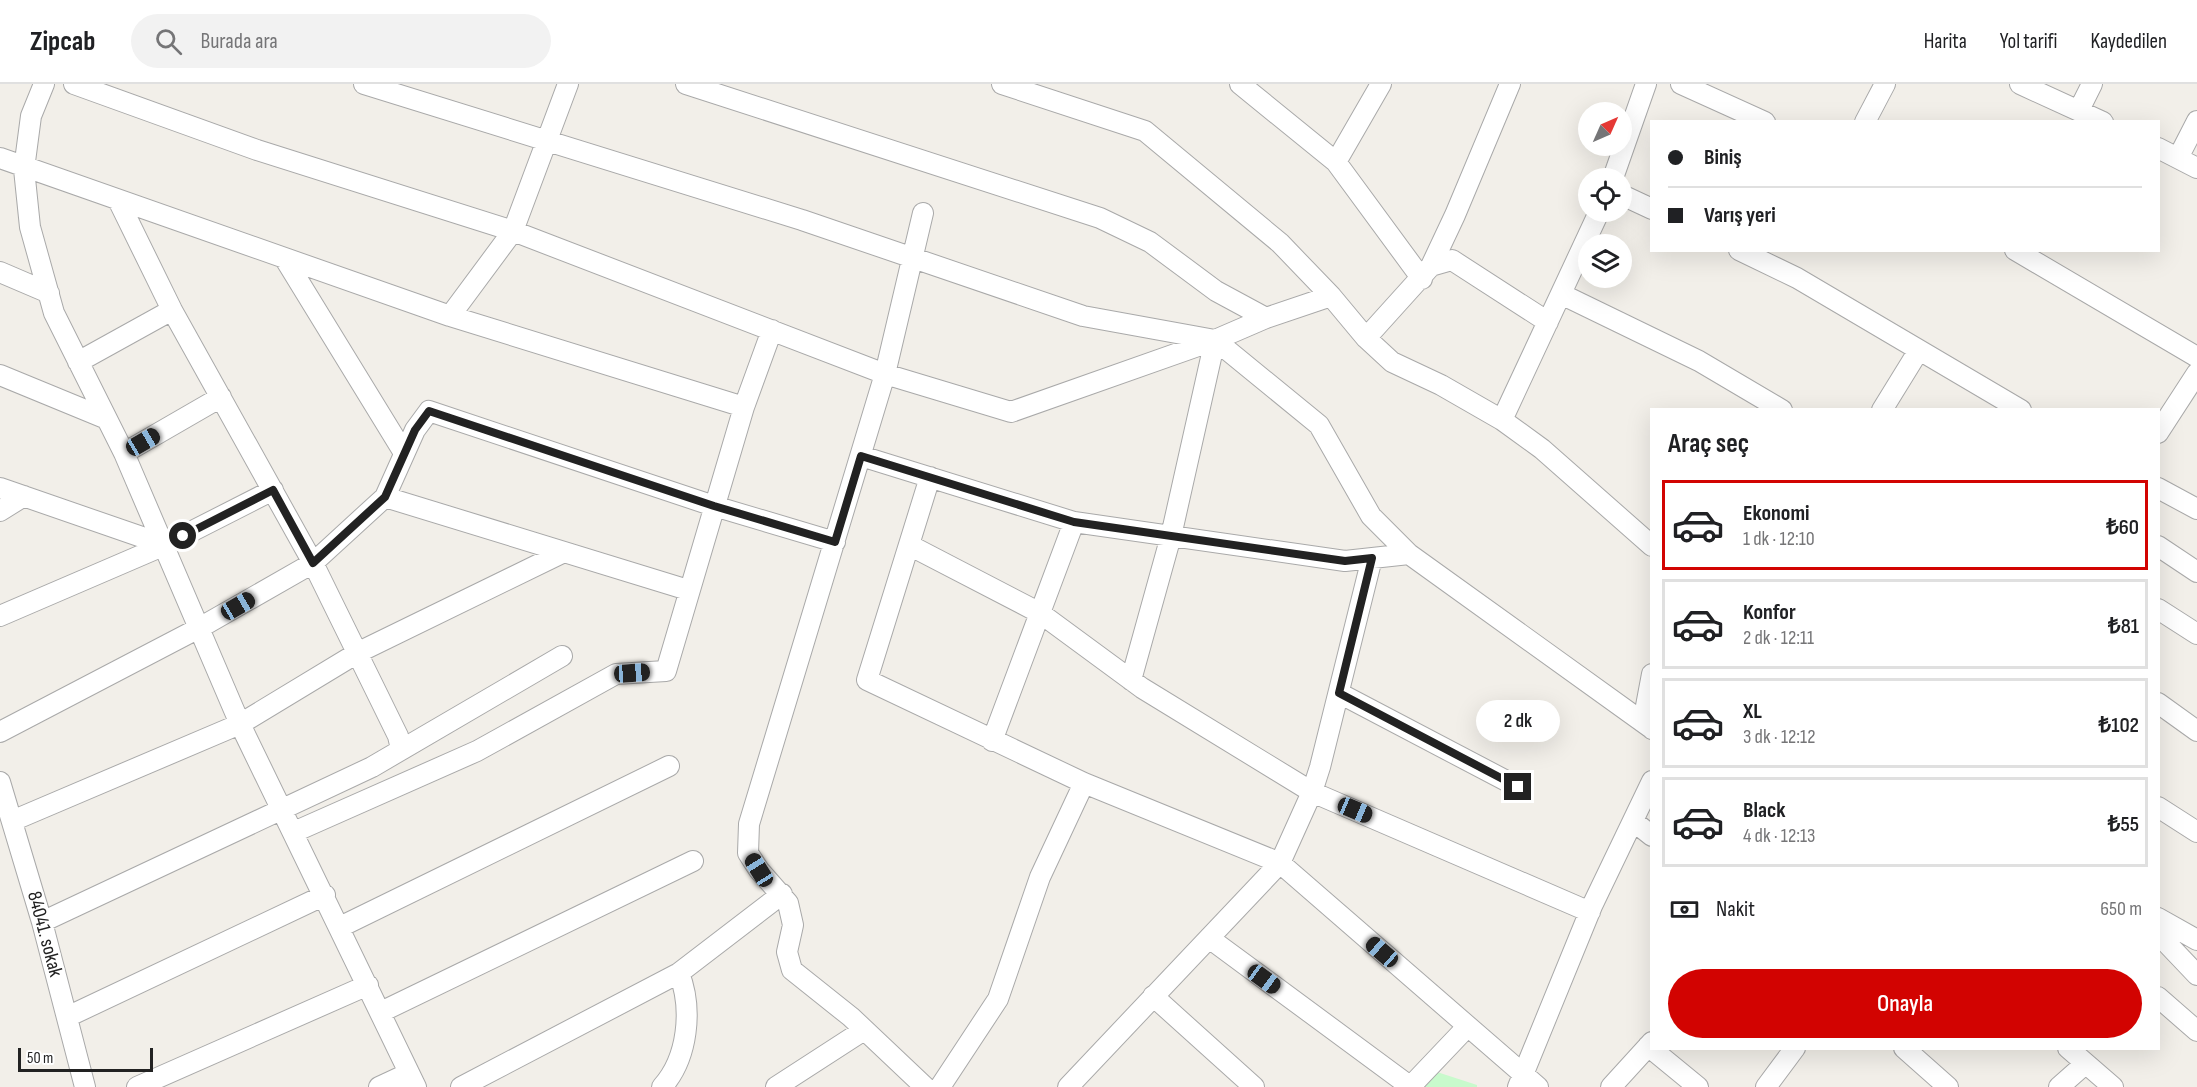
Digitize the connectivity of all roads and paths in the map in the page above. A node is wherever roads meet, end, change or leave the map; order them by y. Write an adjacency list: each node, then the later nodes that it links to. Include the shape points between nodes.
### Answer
1 (44, 84): 27 (street, via 31,116)
2 (74, 84): 33 (street, via 257,150)
3 (364, 84): 20 (street)
4 (568, 84): 20 (street)
5 (686, 84): 45 (street, via 1100,218 1150,242 1216,291)
6 (1002, 84): 42 (street, via 1145,131 1280,243)
7 (1240, 84): 24 (street)
8 (1381, 84): 24 (street)
9 (1510, 84): 39 (street)
10 (1646, 84): 25 (street)
11 (1681, 84): 16 (street)
12 (1885, 84): 17 (street)
13 (2020, 84): 15 (street)
14 (2092, 84): 15 (street)
15 (2079, 110): 18 (street)
16 (1761, 120)
17 (1866, 120)
18 (2099, 120)
19 (2197, 121): 23 (street)
20 (549, 143): 33 (street); 36 (street, via 802,220)
21 (2160, 149): 23 (street)
22 (0, 158): 27 (street)
23 (2178, 158): 26 (street)
24 (1336, 162): 39 (street)
25 (1617, 168)
26 (2197, 168)
27 (24, 169): 29 (street); 40 (street, via 30,227)
28 (1632, 200): 30 (street)
29 (119, 202): 37 (street); 43 (street)
30 (1650, 208)
31 (923, 213): 36 (street)
32 (1594, 222): 41 (street)
33 (513, 231): 44 (street); 47 (street)
34 (1743, 252): 50 (street, via 1797,278)
35 (2018, 252): 51 (street)
36 (911, 258): 49 (street, via 1083,316); 54 (street)
37 (285, 259): 44 (street); 66 (street)
38 (0, 272): 40 (street)
39 (1426, 272): 46 (street, via 1452,260); 48 (street)
40 (48, 293): 52 (street)
41 (1561, 294): 46 (street); 57 (street, via 1699,361)
42 (1331, 296): 45 (street); 48 (street)
43 (172, 310): 52 (street); 56 (street)
44 (450, 316): 58 (street)
45 (1266, 318): 49 (street)
46 (1548, 322): 63 (street)
47 (772, 330): 54 (street); 58 (street)
48 (1366, 338): 63 (street, via 1392,362)
49 (1215, 340): 54 (street, via 1011,412); 78 (street); 85 (street, via 1319,425 1371,516)
50 (1919, 350): 60 (street); 61 (street)
51 (2197, 357)
52 (78, 362): 62 (street)
53 (2197, 373): 64 (street)
54 (885, 374): 67 (street)
55 (0, 375): 62 (street)
56 (220, 397): 65 (street); 71 (street)
57 (1760, 404): 59 (street)
58 (744, 407): 74 (street)
59 (1775, 408)
60 (1883, 408)
61 (2018, 408)
62 (107, 419): 65 (street)
63 (1502, 420): 79 (street)
64 (2160, 429)
65 (124, 453): 81 (street)
66 (404, 453): 73 (street); 74 (street, via 429,411)
67 (861, 456): 68 (street); 80 (street)
68 (930, 477): 77 (street); 82 (street)
69 (0, 488): 72 (street)
70 (2160, 489): 75 (street)
71 (273, 490): 81 (street); 87 (street)
72 (24, 496): 76 (street); 81 (street)
73 (385, 497): 84 (street); 87 (street)
74 (714, 506): 80 (street); 89 (street)
75 (2197, 509)
76 (0, 511)
77 (1074, 522): 78 (street); 91 (street)
78 (1171, 536): 86 (street, via 1345,561); 97 (street)
79 (1650, 540)
80 (835, 542): 123 (street, via 749,824 748,853)
81 (165, 545): 92 (street); 93 (street)
82 (909, 545): 91 (street); 106 (street, via 867,680)
83 (2160, 547): 88 (street)
84 (564, 552): 89 (street); 95 (street)
85 (1409, 554): 86 (street); 103 (street)
86 (1372, 558): 99 (street)
87 (313, 563): 93 (street); 95 (street)
88 (2197, 572)
89 (688, 590): 118 (street, via 666,671 616,674 477,751)
90 (2160, 610): 94 (street)
91 (1040, 613): 97 (street); 106 (street)
92 (0, 616)
93 (201, 627): 101 (street); 105 (street)
94 (2197, 634)
95 (359, 651): 101 (street); 107 (street, via 398,736)
96 (562, 656): 107 (street)
97 (1131, 680): 113 (street)
98 (1650, 685): 102 (street, via 1646,706)
99 (1339, 693): 112 (street); 113 (street)
100 (2160, 704): 104 (street)
101 (240, 724): 115 (street); 116 (street)
102 (1650, 724)
103 (1650, 727)
104 (2197, 731)
105 (0, 732)
106 (992, 741): 110 (street)
107 (400, 749): 115 (street)
108 (669, 766): 128 (street)
109 (0, 782): 116 (street, 84041. sokak)
110 (1084, 783): 122 (street); 158 (street, via 1040,877 998,999)
111 (1650, 785): 117 (street)
112 (1518, 787)
113 (1312, 792): 122 (street); 125 (street)
114 (2160, 808): 119 (street)
115 (284, 811): 118 (street); 127 (street)
116 (12, 821): 127 (street, 84041. sokak)
117 (1633, 821): 120 (street); 125 (street)
118 (294, 832): 124 (street)
119 (2197, 832)
120 (1650, 834)
121 (693, 861): 137 (street)
122 (1280, 863): 130 (street); 139 (street)
123 (782, 894): 132 (street); 140 (street, via 793,925 787,952 792,970)
124 (325, 895): 128 (street); 138 (street)
125 (1590, 912): 149 (street)
126 (2160, 919): 131 (street)
127 (42, 922): 138 (street, 84041. sokak)
128 (340, 927): 134 (street)
129 (2160, 936): 133 (street)
130 (1209, 938): 135 (street); 161 (street)
131 (2197, 940)
132 (679, 974): 154 (street); 155 (street, via 687,993 682,1056)
133 (2197, 975)
134 (368, 985): 137 (street); 152 (street)
135 (1153, 996): 159 (street); 160 (street)
136 (2160, 999): 141 (street)
137 (381, 1012): 148 (street)
138 (67, 1017): 151 (street, 84041. sokak)
139 (1467, 1027): 149 (street); 161 (street)
140 (864, 1030): 156 (street); 157 (street)
141 (2197, 1031)
142 (1650, 1044): 162 (street)
143 (1656, 1050): 150 (street)
144 (1794, 1050): 163 (street)
145 (1906, 1050): 164 (street)
146 (2070, 1050): 147 (street)
147 (2085, 1064): 165 (street); 166 (street)
148 (413, 1080): 153 (street)
149 (1526, 1083)
150 (1691, 1086)
151 (85, 1087)
152 (137, 1087)
153 (379, 1087)
154 (461, 1087)
155 (662, 1087)
156 (776, 1087)
157 (925, 1087)
158 (940, 1087)
159 (1068, 1087)
160 (1254, 1087)
161 (1411, 1087)
162 (1611, 1087)
163 (1766, 1087)
164 (1948, 1087)
165 (2059, 1087)
166 (2113, 1087)

